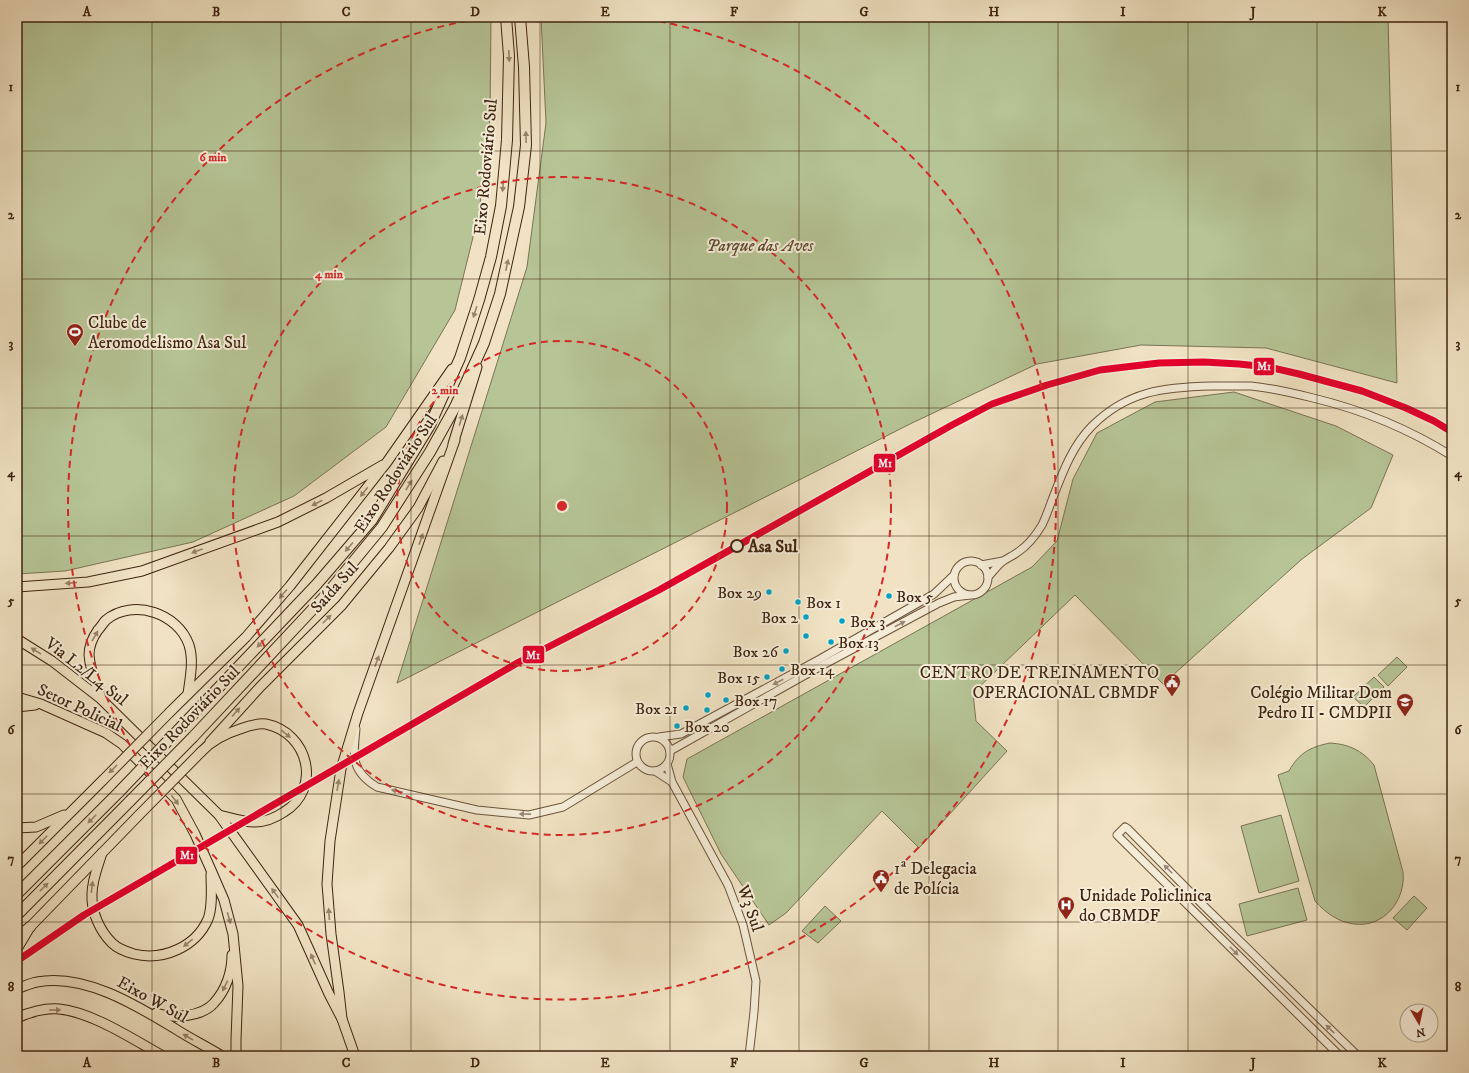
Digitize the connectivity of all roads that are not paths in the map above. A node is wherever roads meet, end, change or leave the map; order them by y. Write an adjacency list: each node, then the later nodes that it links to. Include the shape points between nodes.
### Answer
1 (506, 17): 4 (highway, Eixo Rodoviário Sul, one-way to 4, via 509,56 507,132 501,206 491,257)
2 (520, 17): 3 (highway, Eixo Rodoviário Sul, one-way to 2, via 500,294 519,207 526,145)
3 (484, 343): 5 (main road, Saída Sul, one-way to 3); 37 (highway, Eixo Rodoviário Sul, one-way to 3, bridge, via 192,737 326,595 382,527 430,452 455,407)
4 (460, 358): 7 (main road, Saída Sul); 36 (highway, Eixo Rodoviário Sul, one-way to 36, bridge, via 430,425 372,520 316,585 119,792)
5 (455, 440): 20 (main road, one-way to 5); 22 (main road, Saída Sul, one-way to 5, via 260,686 342,605 389,548 418,508)
6 (1452, 456): 8 (street, via 1386,421 1335,403 1302,395 1252,386 1192,386 1153,391 1122,403 1091,427 1075,448 1042,525 1032,539)
7 (387, 462): 12 (main road, one-way to 12, via 326,498 278,522 142,571 88,582); 15 (main road, Saída Sul, one-way to 15, via 290,586 246,637)
8 (1003, 561): 9 (street); 11 (street)
9 (981, 565): 10 (street, via 974,562 962,564); 11 (street)
10 (954, 575): 13 (street, via 954,582 958,588); 21 (street, one-way to 21, via 934,594 820,659 681,734)
11 (988, 577): 13 (street, via 983,590)
12 (17, 587)
13 (970, 595): 23 (street, one-way to 13, via 939,603 954,597)
14 (17, 639): 17 (main road, Via L2/L4 Sul, one-way to 14, via 52,661)
15 (188, 694): 17 (main road, one-way to 15, via 89,654 93,637 106,620 122,612 143,609 173,622 184,634 192,662); 28 (main road, Saída Sul, one-way to 28, bridge)
16 (17, 697): 18 (main road, Setor Policial)
17 (101, 699): 29 (main road, Via L2/L4 Sul)
18 (41, 704): 19 (main road); 35 (main road, Setor Policial, one-way to 35, via 106,733 122,744 176,800 196,834)
19 (17, 707)
20 (358, 713): 24 (street, one-way to 20, via 563,807 529,815 477,810 377,787 367,780 356,763 354,754); 49 (main road, one-way to 20, via 330,934 327,884 330,841 341,769)
21 (659, 737): 23 (street, via 668,745); 24 (street, via 646,737 641,740 635,751)
22 (210, 742): 29 (main road, one-way to 29, via 251,725 266,724 283,730 296,743 304,756 307,769 306,782 299,799 274,818 256,822); 33 (main road, Saída Sul, bridge)
23 (670, 751): 25 (street)
24 (637, 762): 26 (street, via 645,769)
25 (667, 764): 26 (street); 27 (street, W3 Sul)
26 (655, 770): 27 (street, W3 Sul)
27 (672, 782): 54 (street, W3 Sul, via 728,885 743,925 756,981)
28 (69, 813): 30 (main road, via 36,827); 34 (main road, Saída Sul, one-way to 34)
29 (220, 815): 49 (main road, Via L2/L4 Sul, one-way to 29, via 298,925)
30 (17, 828)
31 (1140, 841): 32 (street); 32 (street, via 1125,827 1117,835); 39 (street, one-way to 31)
32 (1131, 849): 42 (street)
33 (102, 853): 35 (main road, one-way to 33, via 211,903 208,918 199,934 184,947 165,955 143,956 127,952 113,944 99,926 91,895); 38 (main road, Saída Sul)
34 (17, 866)
35 (211, 870): 40 (main road, Setor Policial, one-way to 40, via 224,900)
36 (17, 894)
37 (17, 915)
38 (30, 927): 41 (highway); 43 (main road)
39 (1228, 930): 42 (street); 45 (street)
40 (233, 934): 46 (main road, one-way to 46, via 230,975 213,1004 201,1012 176,1017); 52 (main road, via 238,986)
41 (17, 938)
42 (1221, 938): 47 (street, one-way to 47)
43 (17, 950)
44 (17, 989): 46 (main road, Eixo W Sul, via 38,982 60,981 103,990)
45 (1305, 1005): 47 (street); 56 (street, one-way to 45)
46 (141, 1008): 51 (main road, Eixo W Sul, one-way to 46)
47 (1298, 1014): 55 (street)
48 (17, 1018): 50 (main road, one-way to 50, via 45,1010 59,1009 77,1013 95,1019)
49 (342, 1018): 53 (main road)
50 (163, 1056)
51 (222, 1056)
52 (236, 1056)
53 (355, 1056)
54 (749, 1056)
55 (1340, 1056)
56 (1358, 1056)

